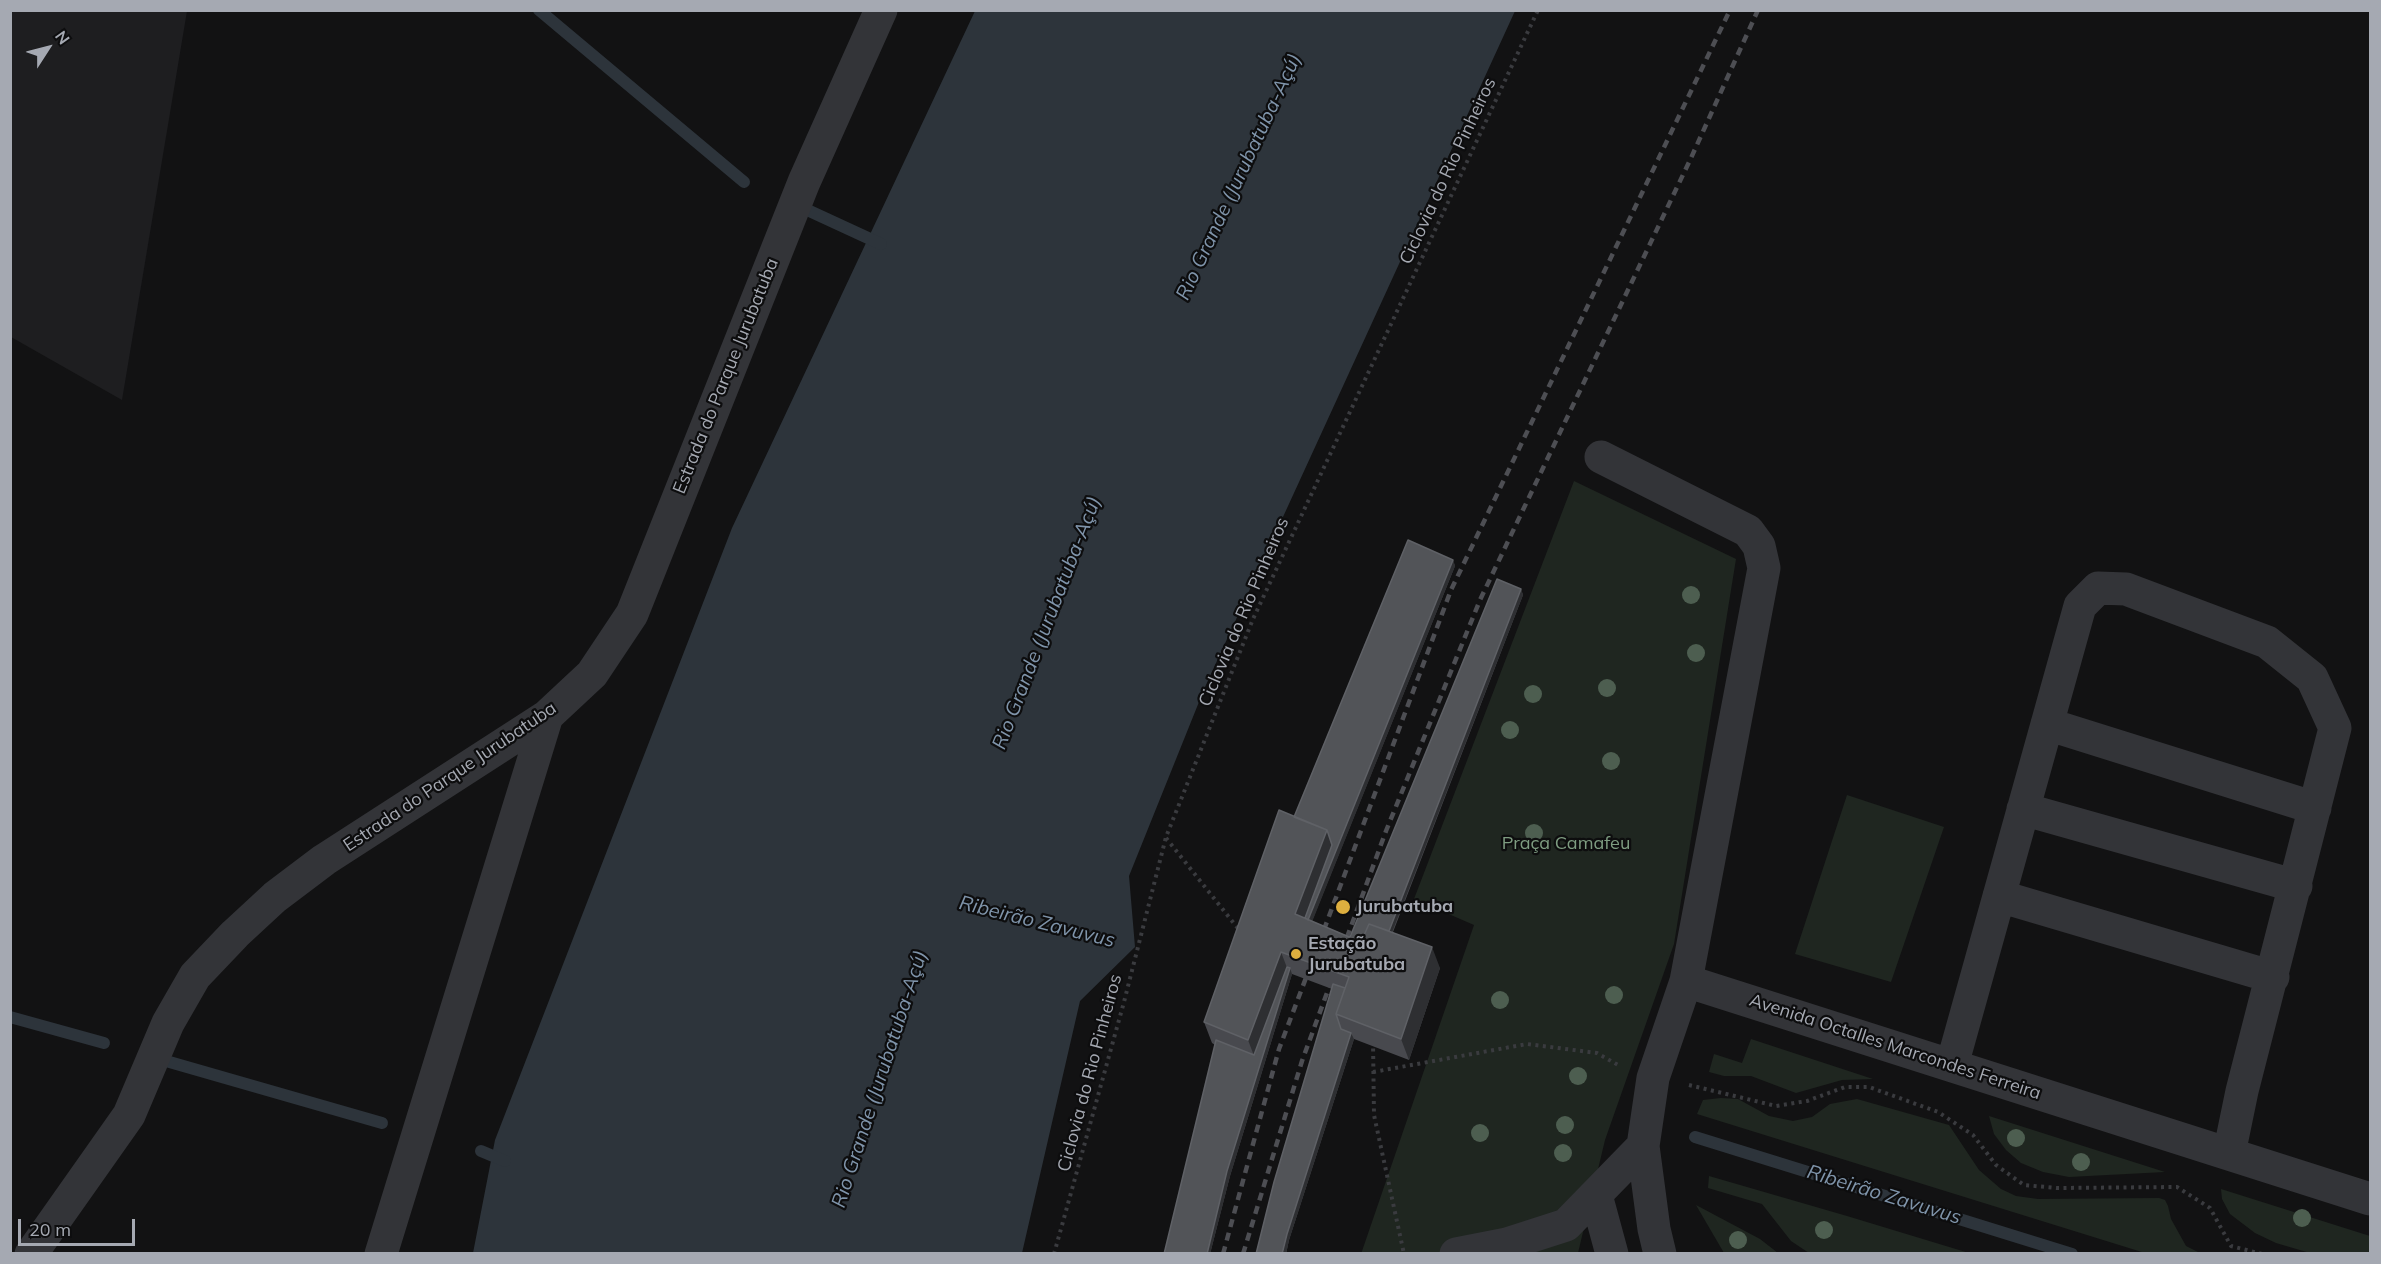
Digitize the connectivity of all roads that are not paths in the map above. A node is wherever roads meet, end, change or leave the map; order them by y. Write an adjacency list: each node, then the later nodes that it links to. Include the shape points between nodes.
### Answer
1 (881, 10): 3 (street, Estrada do Parque Jurubatuba, via 804,182 632,614 592,674)
2 (1601, 457): 10 (street, via 1748,531 1759,546 1764,567)
3 (547, 717): 16 (street, Estrada do Parque Jurubatuba, via 324,860 235,934 195,976 168,1023 129,1114); 17 (street)
4 (2047, 724): 5 (street); 5 (street, via 2080,606 2098,588 2126,589 2267,642 2312,678 2335,728); 6 (street)
5 (2315, 808): 7 (street)
6 (2023, 809): 7 (street); 8 (street)
7 (2296, 886): 9 (street)
8 (1999, 896): 9 (street); 11 (street)
9 (2272, 977): 13 (street)
10 (1686, 981): 11 (street, Avenida Octalles Marcondes Ferreira); 12 (street, via 1653,1078)
11 (1952, 1065): 13 (street, Avenida Octalles Marcondes Ferreira)
12 (1643, 1146): 14 (street); 20 (street)
13 (2229, 1154): 15 (street, Avenida Octalles Marcondes Ferreira)
14 (1596, 1195): 18 (street, via 1566,1225 1507,1244); 19 (street)
15 (2370, 1198)
16 (31, 1254)
17 (381, 1254)
18 (1456, 1254)
19 (1612, 1254)
20 (1660, 1254)

